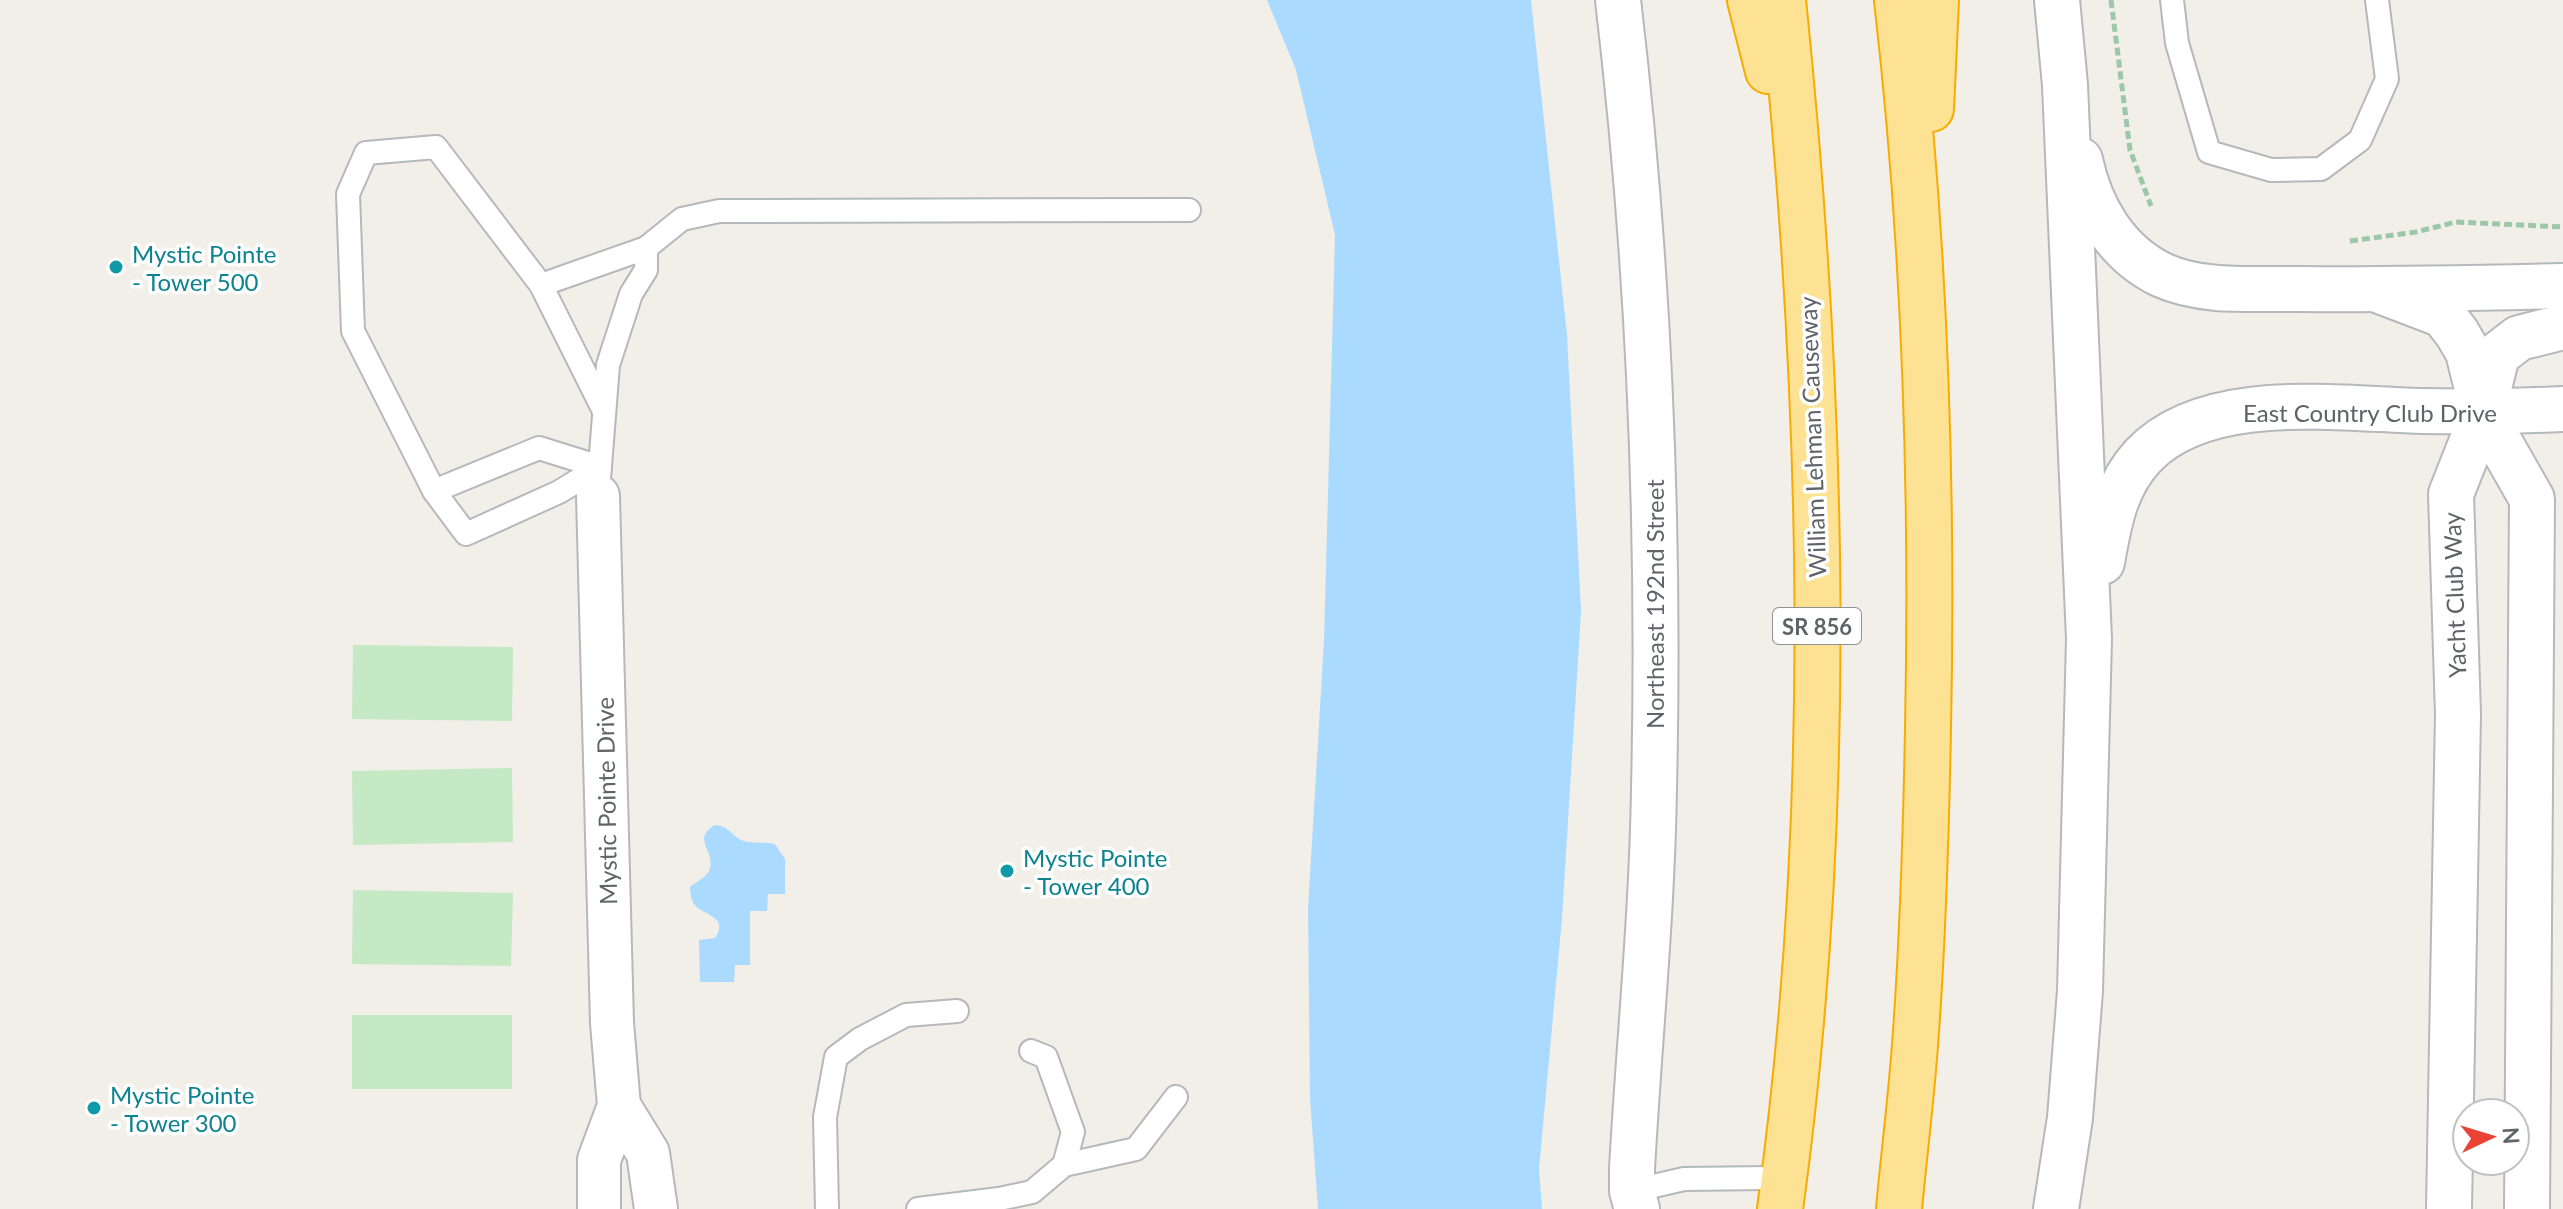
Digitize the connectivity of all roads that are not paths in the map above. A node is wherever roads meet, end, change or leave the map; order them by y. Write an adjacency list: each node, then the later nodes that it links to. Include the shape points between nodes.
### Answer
1 (1618, 0): 30 (street, Northeast 192nd Street, via 1636,184 1656,538 1654,792 1632,1157)
2 (1750, 0): 11 (highway)
3 (1783, 0): 11 (highway, William Lehman Causeway / SR 856)
4 (1897, 0): 16 (highway)
5 (1936, 0): 16 (highway)
6 (2057, 0): 9 (street)
7 (2172, 0): 8 (lane, via 2177,43 2209,152 2271,170 2321,169 2360,140 2387,79)
8 (2377, 0)
9 (2065, 85): 15 (street, via 2081,166 2098,210 2121,246 2149,268 2205,287); 23 (street)
10 (1189, 210): 12 (lane, via 719,211 682,219)
11 (1804, 216): 29 (highway, William Lehman Causeway / SR 856, via 1817,642 1799,1036)
12 (646, 248): 13 (lane); 19 (lane, via 646,270 631,294 608,365)
13 (541, 285): 19 (lane); 22 (lane, via 436,147 366,153 348,194 353,331)
14 (2563, 286): 15 (street)
15 (2380, 291): 20 (street, via 2443,315 2468,352)
16 (1922, 299): 35 (highway, via 1931,608 1925,853 1915,1046)
17 (2563, 327): 20 (street, Yacht Club Way, via 2519,338 2497,355)
18 (2563, 409): 20 (street, East Country Club Drive)
19 (604, 411): 21 (lane)
20 (2483, 413): 23 (street, East Country Club Drive, via 2273,407 2228,412 2183,428 2144,455 2116,497); 37 (street, Yacht Club Way, via 2451,494 2458,714); 38 (street, via 2532,499)
21 (599, 482): 22 (lane, via 539,448); 22 (lane, via 559,492 466,534); 27 (street, Mystic Pointe Drive, via 612,1023)
22 (434, 491)
23 (2089, 639): 36 (street, via 2080,991)
24 (957, 1011): 33 (lane, via 906,1015 836,1057 825,1117)
25 (1031, 1051): 28 (lane, via 1046,1057 1073,1132)
26 (1176, 1097): 28 (lane, via 1136,1149)
27 (619, 1106): 31 (street, Mystic Pointe Drive, via 599,1160); 32 (street, Mystic Pointe Drive, via 648,1153)
28 (1064, 1165): 34 (lane, via 1032,1192)
29 (1775, 1193): 30 (lane, via 1684,1179)
30 (1635, 1200)
31 (599, 1209)
32 (656, 1209)
33 (827, 1209)
34 (918, 1209)
35 (1899, 1209)
36 (2056, 1209)
37 (2449, 1209)
38 (2527, 1209)

